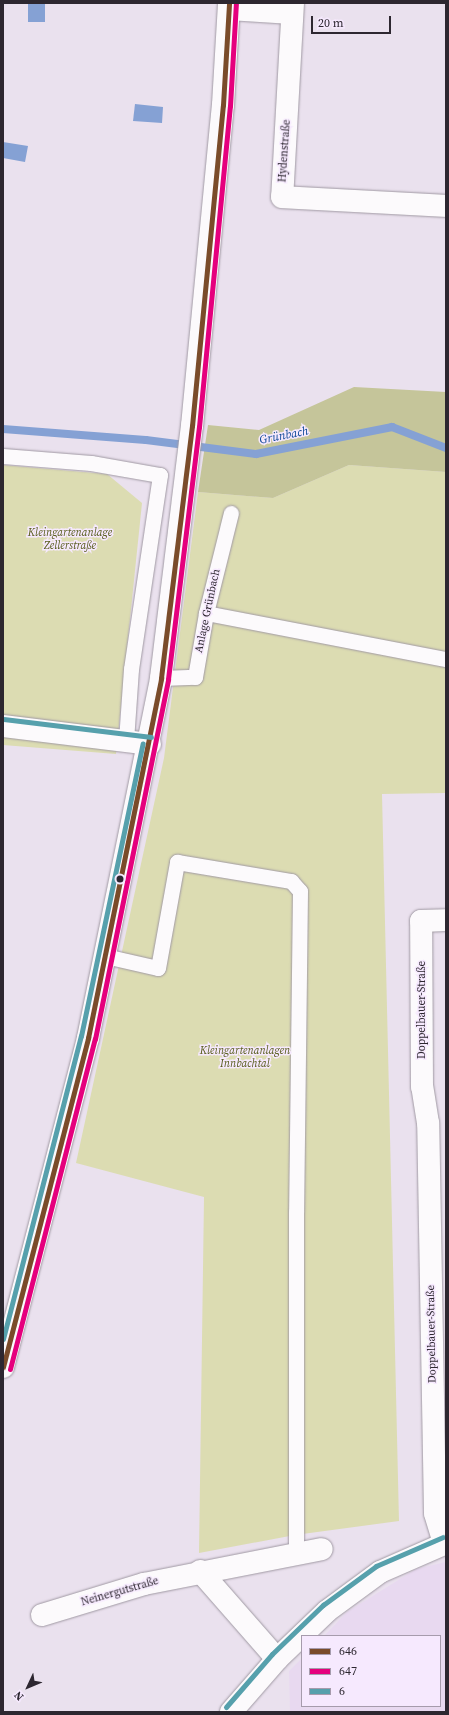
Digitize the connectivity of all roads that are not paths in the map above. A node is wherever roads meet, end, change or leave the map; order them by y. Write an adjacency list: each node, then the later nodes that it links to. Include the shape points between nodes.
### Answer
1 (229, 6): 2 (street, Hydenstraße); 8 (street, via 222,112 188,468)
2 (292, 8): 3 (street, Hydenstraße, via 282,197)
3 (446, 206)
4 (3, 456): 10 (lane, via 91,463 160,475 131,669)
5 (231, 513): 6 (lane, Anlage Grünbach)
6 (206, 613): 7 (lane); 8 (lane, Anlage Grünbach, via 195,677)
7 (446, 659)
8 (161, 678): 11 (street)
9 (3, 726): 10 (street)
10 (126, 740): 11 (street)
11 (150, 744): 13 (street)
12 (446, 920): 14 (street, Doppelbauer-Straße, via 421,921 422,1087)
13 (105, 956): 15 (street, via 67,1122); 18 (lane, via 158,968 177,862 291,881 300,891 296,1212)
14 (437, 1123): 16 (street, Doppelbauer-Straße, via 435,1513)
15 (3, 1367)
16 (445, 1543): 21 (street, via 380,1572 326,1612)
17 (322, 1549): 18 (street, Neinergutstraße)
18 (296, 1554): 19 (street, Neinergutstraße)
19 (200, 1571): 20 (street, Neinergutstraße, via 144,1584); 23 (street)
20 (42, 1615)
21 (302, 1635)
22 (301, 1636): 23 (street)
23 (277, 1659): 24 (street)
24 (231, 1712)

